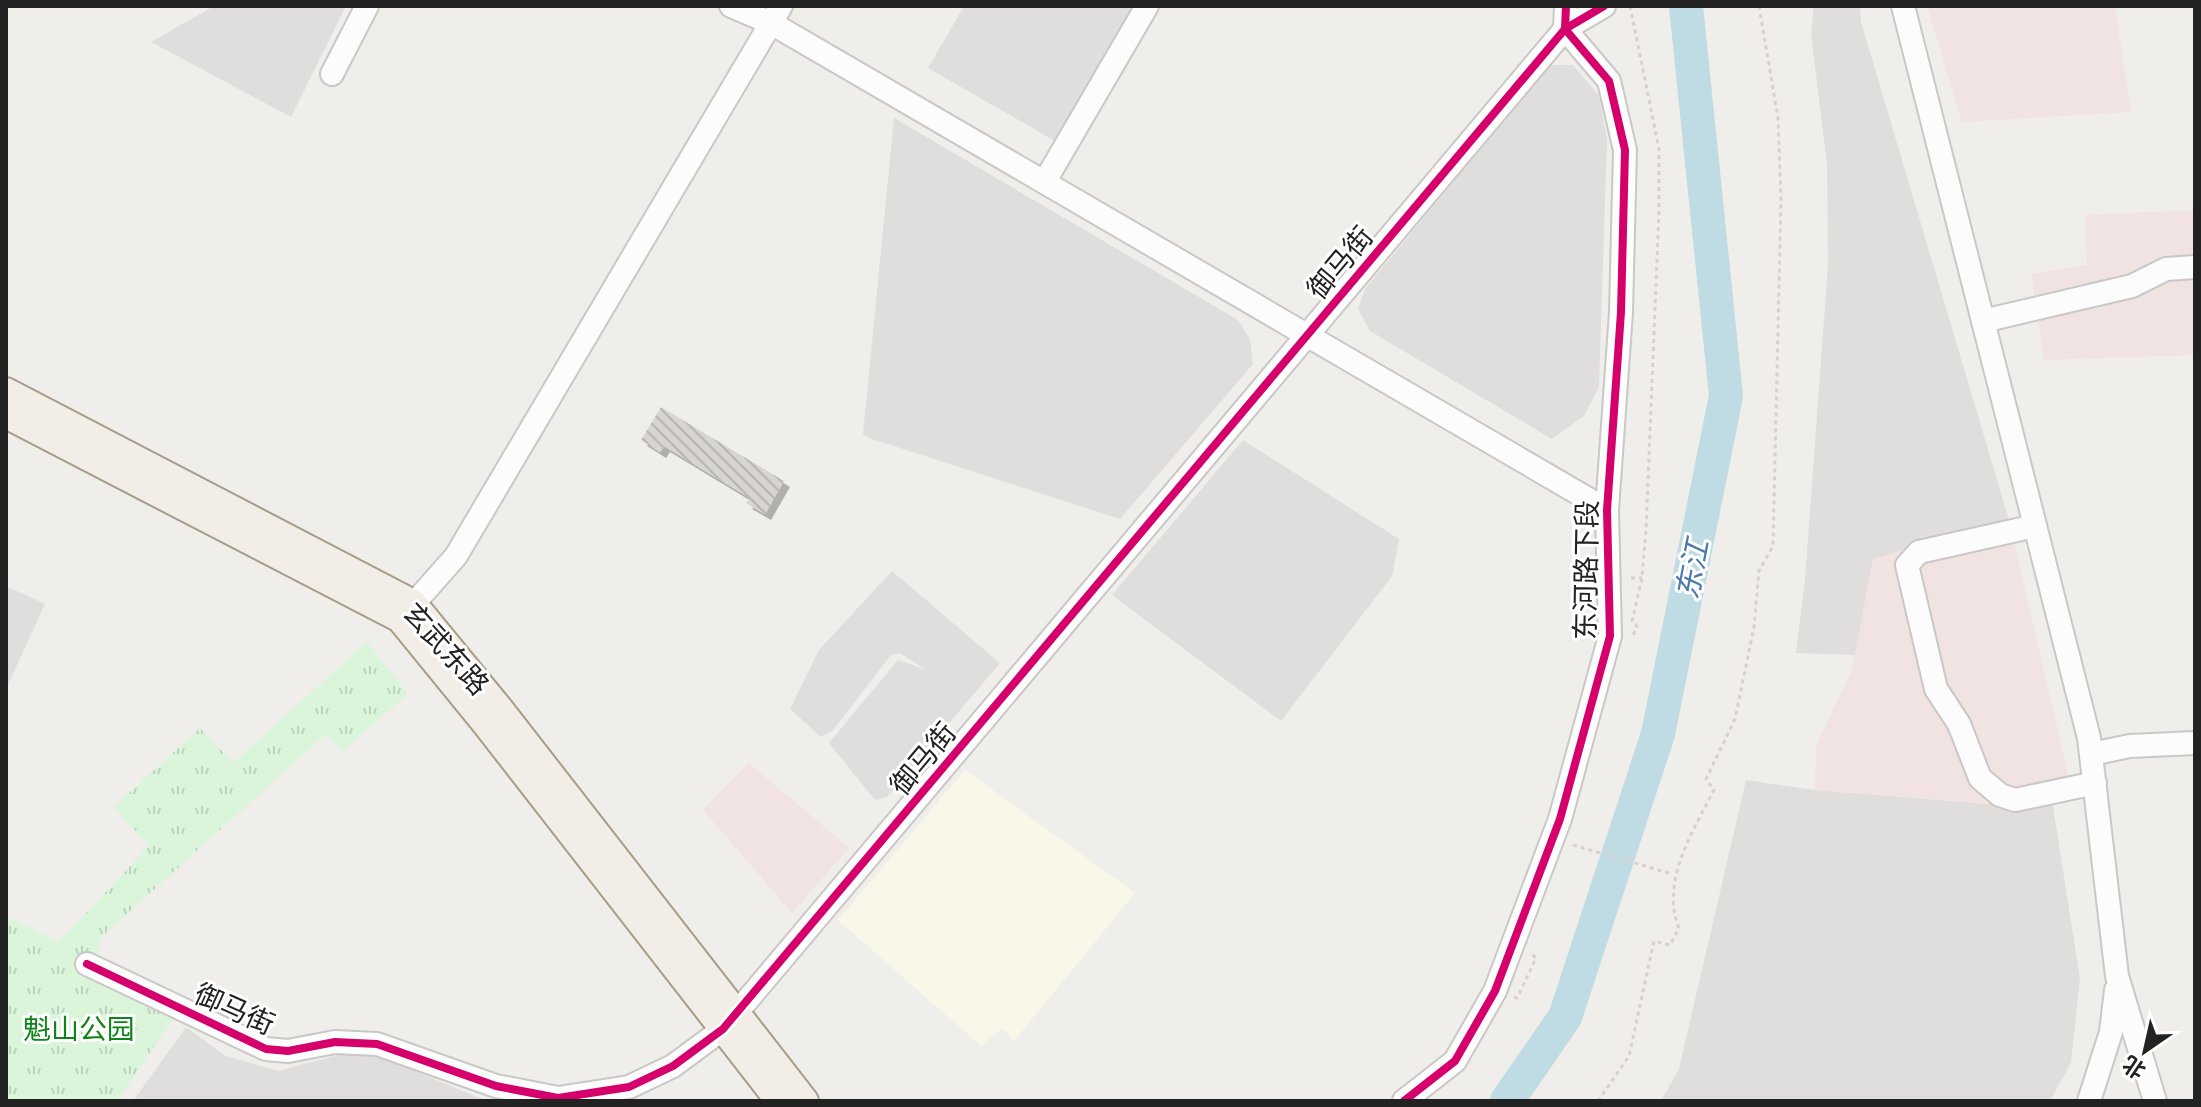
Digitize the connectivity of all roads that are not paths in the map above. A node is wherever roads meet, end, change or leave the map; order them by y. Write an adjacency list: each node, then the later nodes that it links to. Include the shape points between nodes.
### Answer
1 (367, 6): 8 (street)
2 (731, 6): 6 (street)
3 (1147, 6): 9 (street)
4 (1604, 6): 7 (street, 御马街)
5 (1903, 6): 11 (street)
6 (776, 14): 9 (street); 17 (street, via 456,556)
7 (1565, 17): 12 (street, 御马街); 15 (street, 东河路下段, via 1609,81 1625,150 1621,312)
8 (332, 74)
9 (1045, 181): 12 (street)
10 (2195, 267): 11 (street, via 2166,269 2132,286)
11 (1983, 321): 16 (street)
12 (1307, 334): 15 (street); 23 (street, 御马街)
13 (6, 391): 17 (main road, 玄武东路)
14 (6, 415): 17 (main road, 玄武东路)
15 (1607, 510): 26 (street, 东河路下段, via 1610,636 1560,819 1495,991 1455,1061)
16 (2035, 526): 19 (street); 20 (street, via 1919,552 1907,565 1936,689 1959,724 1980,778 2015,800)
17 (407, 611): 23 (main road, 玄武东路, via 500,709)
18 (2195, 743): 19 (street)
19 (2091, 754): 20 (street)
20 (2095, 783): 22 (street)
21 (87, 964): 23 (street, 御马街, via 266,1049 377,1044 496,1086 558,1098 629,1087 673,1066)
22 (2117, 976): 27 (street, via 2111,1032); 28 (street)
23 (729, 1021): 24 (main road); 25 (main road)
24 (779, 1101)
25 (805, 1101)
26 (1404, 1101)
27 (2089, 1101)
28 (2155, 1101)

